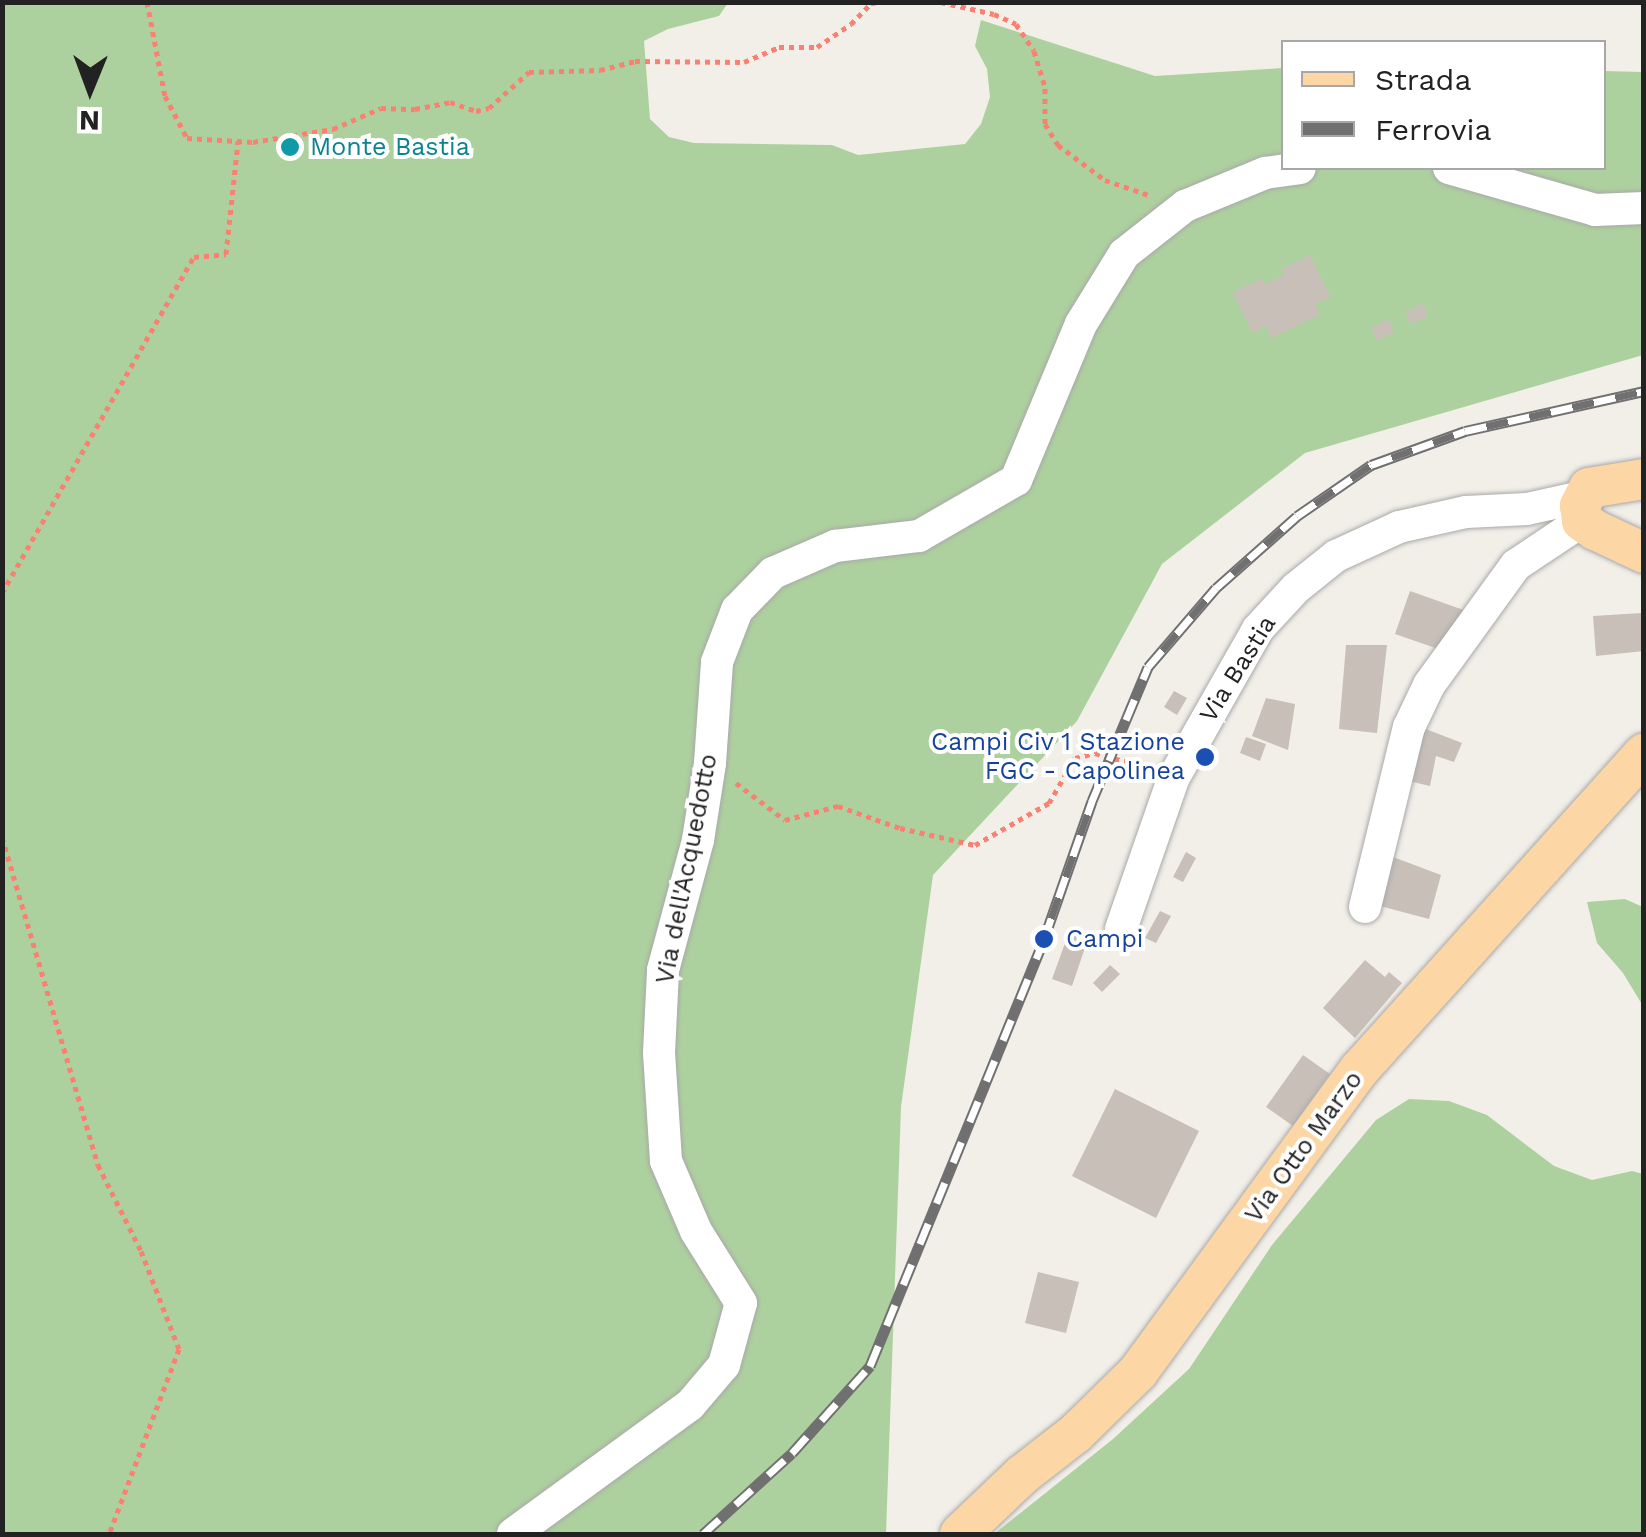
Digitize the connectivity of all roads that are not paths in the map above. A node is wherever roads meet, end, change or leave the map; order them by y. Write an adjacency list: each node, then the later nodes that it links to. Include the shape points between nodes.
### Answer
1 (1286, 170): 10 (street, Via dell'Acquedotto, via 1185,206 1124,254 1081,324 1016,480 919,536 834,546 773,573 737,610 717,662 698,840 663,970 659,1052 666,1161 696,1232 741,1303 724,1365 690,1406)
2 (1456, 170): 3 (street, via 1595,210)
3 (1644, 208)
4 (1644, 479): 5 (main road, via 1603,482)
5 (1582, 509): 6 (main road); 8 (street, via 1516,565 1429,686 1409,727); 9 (street, Via Bastia, via 1466,512 1399,526 1336,556 1296,588 1258,629 1174,777)
6 (1644, 552)
7 (1644, 753): 11 (main road, Via Otto Marzo, via 1359,1070 1138,1372)
8 (1365, 907)
9 (1121, 929)
10 (513, 1534)
11 (960, 1534)

